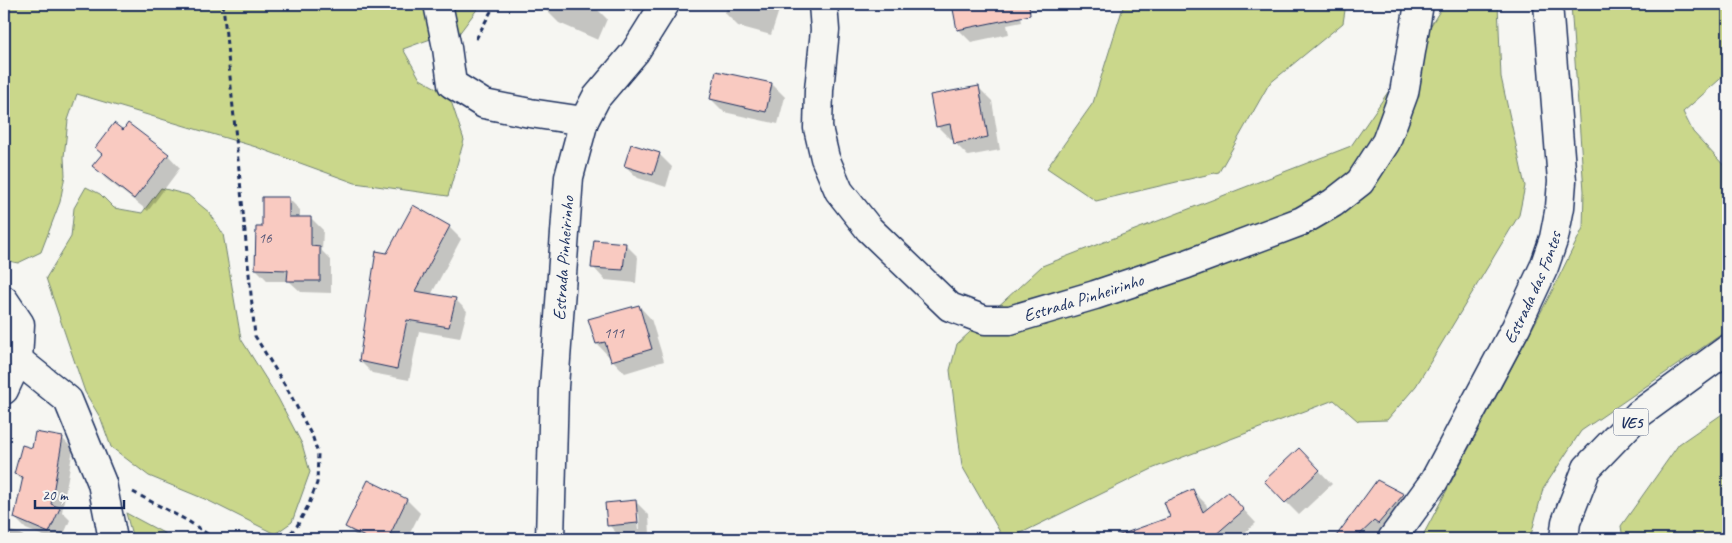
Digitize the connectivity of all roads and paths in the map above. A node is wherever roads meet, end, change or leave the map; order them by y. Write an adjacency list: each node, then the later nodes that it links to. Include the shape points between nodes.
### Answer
1 (223, 4): 16 (path, via 254,336 289,392 318,454 317,482 309,504 297,526)
2 (438, 4): 7 (street, via 452,84 484,104)
3 (665, 4): 7 (street, Estrada Pinheirinho, via 636,52 596,98)
4 (824, 4): 5 (street, Estrada Pinheirinho, via 818,128 825,158 839,191 869,229 950,306 985,320 1010,320 1187,264 1302,220 1360,182 1386,142 1404,93)
5 (1419, 4)
6 (1548, 4): 18 (street, Estrada das Fontes, via 1562,181 1554,238 1516,327 1434,481)
7 (584, 121): 17 (street, Estrada Pinheirinho, via 569,177 554,387)
8 (4, 300): 10 (street, via 20,324)
9 (1728, 349): 13 (street, VE5, via 1639,414 1587,468)
10 (18, 360): 11 (street); 12 (street, via 68,400)
11 (4, 390)
12 (102, 483): 14 (street); 15 (path, via 131,490)
13 (1568, 534)
14 (113, 539)
15 (215, 539)
16 (285, 539)
17 (550, 539)
18 (1392, 539)

